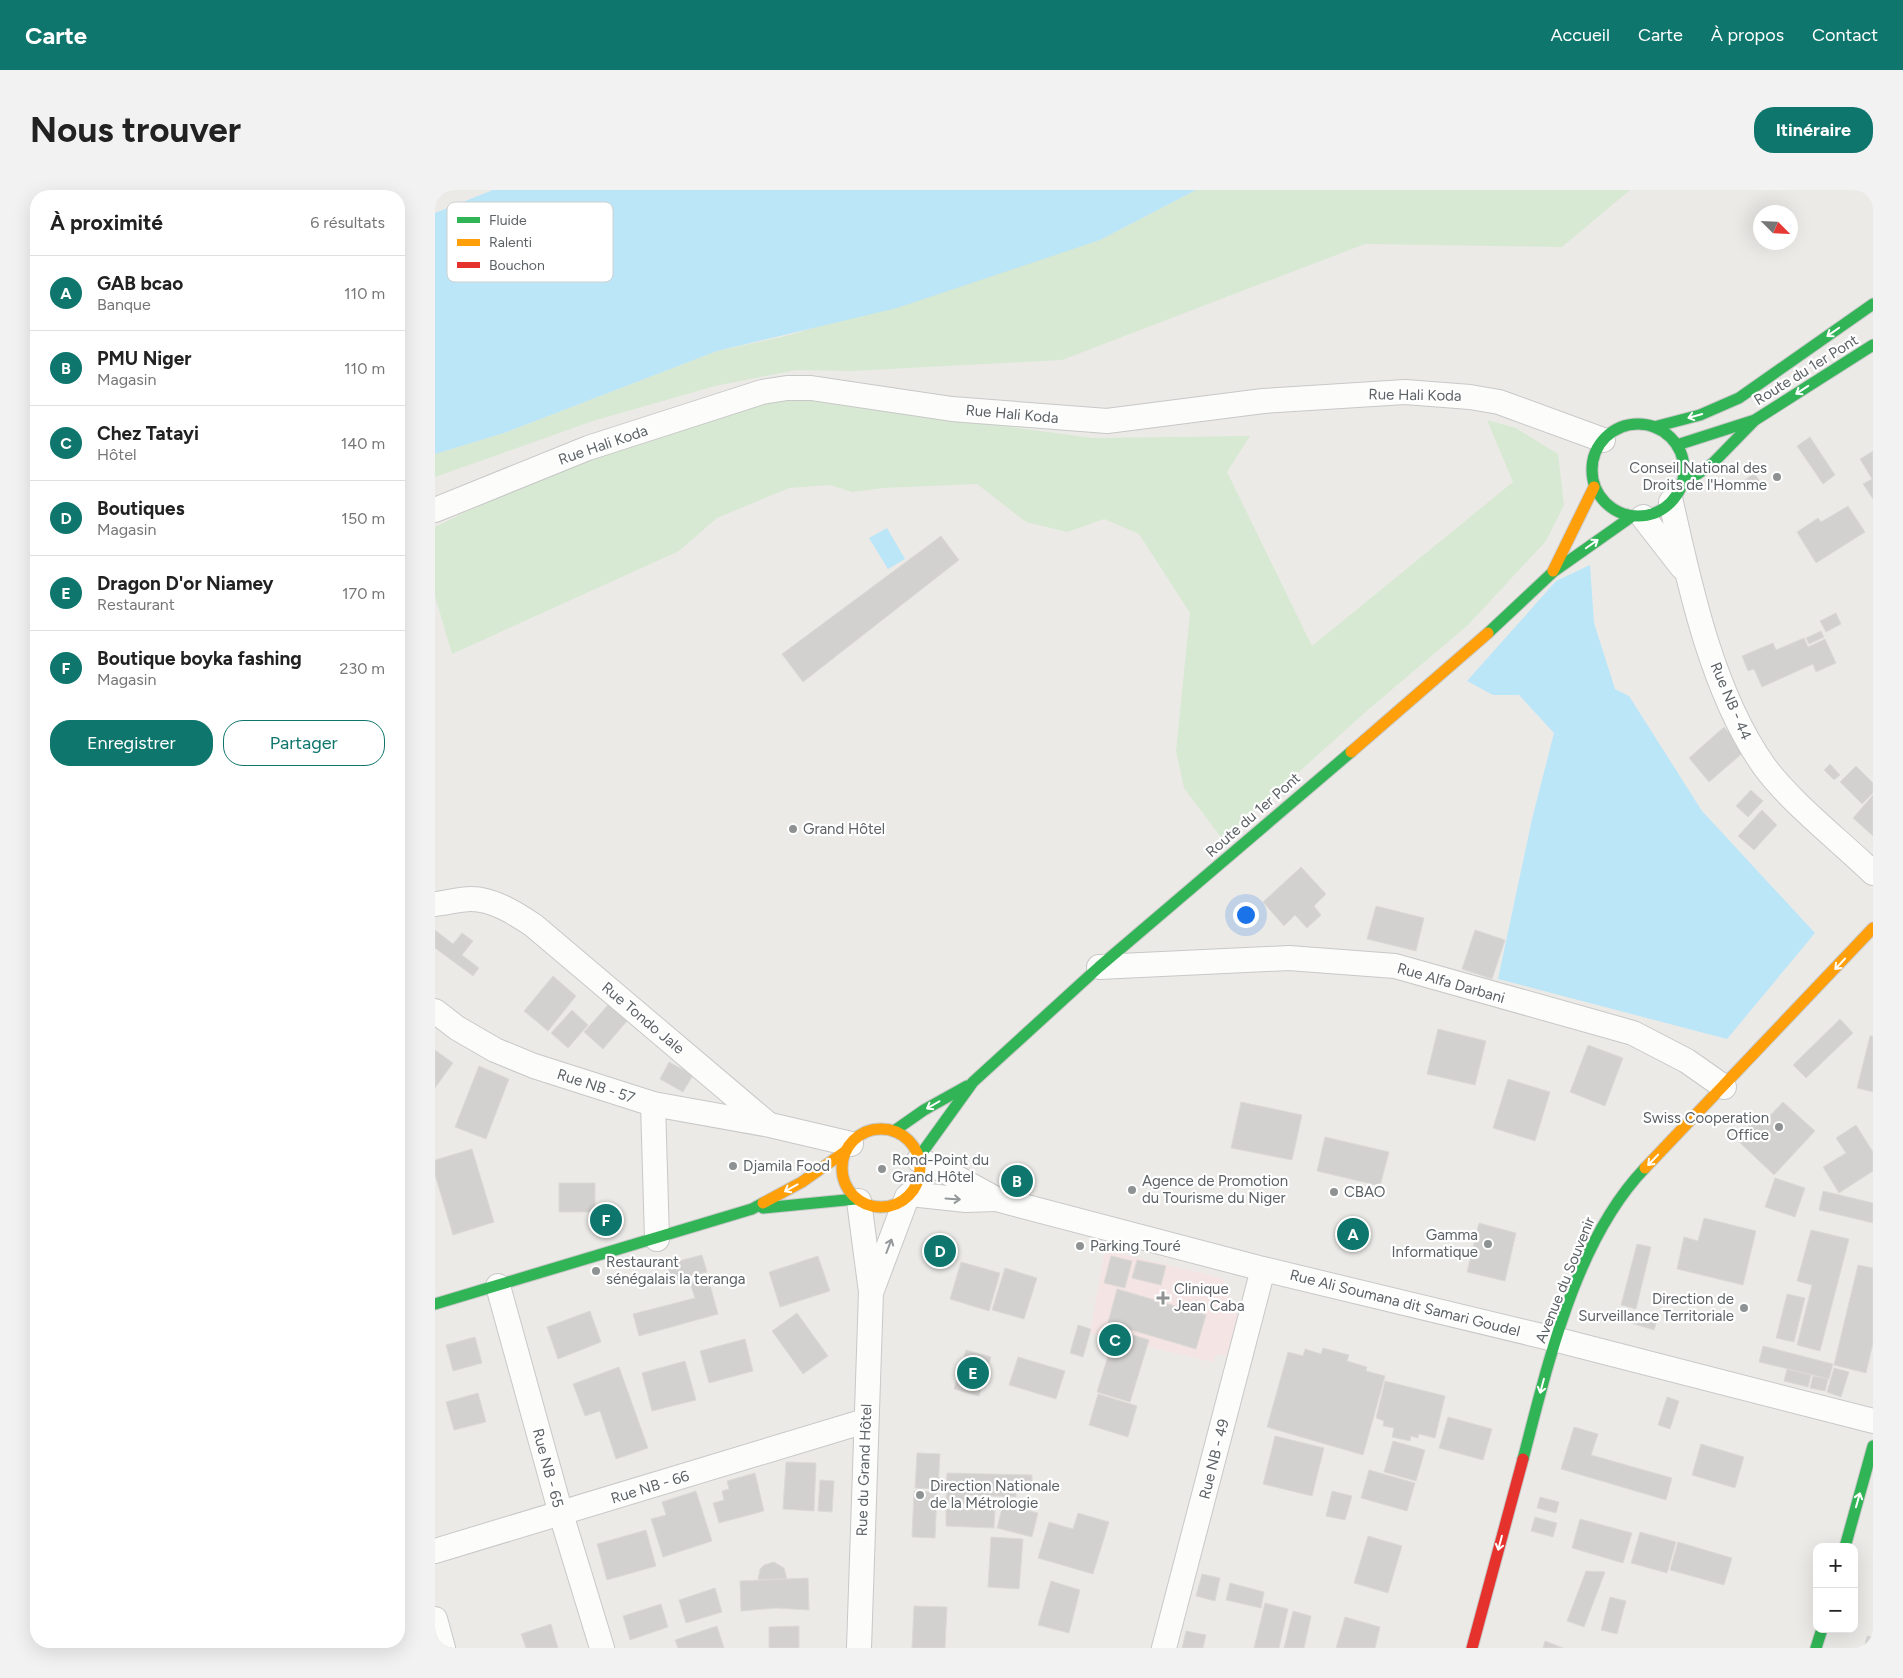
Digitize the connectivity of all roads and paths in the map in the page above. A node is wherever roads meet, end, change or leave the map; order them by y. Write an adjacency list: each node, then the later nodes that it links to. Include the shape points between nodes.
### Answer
1 (1873, 304): 4 (street, one-way to 4, via 1739,398 1700,414)
2 (1873, 345): 3 (street, Route du 1er Pont, one-way to 3)
3 (1755, 420): 6 (street, Route du 1er Pont); 8 (street, Route du 1er Pont, via 1713,463)
4 (1653, 426): 5 (street, via 1626,426); 6 (street)
5 (1603, 440): 7 (street, via 1592,462); 9 (street, Rue Hali Koda, via 1499,402 1470,396 1405,392 1263,401 1107,421 952,409 811,388 787,388 762,392 588,448)
6 (1677, 445): 8 (street, via 1684,472)
7 (1594, 487): 10 (street, via 1609,507); 11 (street, Route du 1er Pont)
8 (1676, 494): 10 (street, via 1655,514); 12 (street, Rue NB - 44)
9 (435, 510)
10 (1637, 517): 11 (street, Route du 1er Pont, one-way to 10); 12 (street, Rue NB - 44)
11 (1553, 572): 16 (street, Route du 1er Pont, via 1465,656)
12 (1687, 573): 13 (street, Rue NB - 44, via 1724,691 1749,743 1784,789)
13 (1873, 873)
14 (435, 904): 21 (street, Rue Tondo Jale, via 472,899 514,912)
15 (1873, 928): 19 (street, Avenue du Souvenir, one-way to 19)
16 (1099, 967): 18 (street, Route du 1er Pont); 19 (street, Rue Alfa Darbani, via 1289,958 1395,966 1633,1034 1687,1061)
17 (435, 1011): 20 (street, Rue NB - 57, via 495,1050 534,1066)
18 (973, 1082): 22 (street, Route du 1er Pont, one-way to 22); 24 (street, Route du 1er Pont)
19 (1723, 1087): 34 (street, Avenue du Souvenir, one-way to 34, via 1640,1173 1607,1217)
20 (653, 1104): 21 (street, Rue NB - 57); 29 (street)
21 (770, 1125): 23 (street, Rue Tondo Jale)
22 (895, 1131): 23 (street, via 870,1130); 24 (street, via 910,1141)
23 (848, 1147): 27 (street, via 842,1164 843,1177); 28 (street, one-way to 28, via 802,1182)
24 (919, 1158): 25 (street, via 919,1178); 26 (street, Rue Ali Soumana dit Samari Goudel)
25 (909, 1196): 26 (street, Rue Ali Soumana dit Samari Goudel, one-way to 26); 27 (street, via 884,1207); 32 (street, Rue du Grand Hôtel, one-way to 25)
26 (996, 1199): 30 (street, Rue Ali Soumana dit Samari Goudel)
27 (858, 1200): 28 (street); 32 (street, Rue du Grand Hôtel)
28 (752, 1209): 29 (street)
29 (657, 1239): 31 (street)
30 (1263, 1269): 34 (street, Rue Ali Soumana dit Samari Goudel); 46 (street, Rue NB - 49)
31 (498, 1286): 33 (street); 38 (street, Rue NB - 65)
32 (871, 1292): 35 (street, Rue du Grand Hôtel)
33 (435, 1304)
34 (1554, 1339): 36 (street, Rue Ali Soumana dit Samari Goudel); 47 (street, Avenue du Souvenir, one-way to 47)
35 (865, 1421): 38 (street, Rue NB - 66); 45 (street, Rue du Grand Hôtel)
36 (1873, 1421)
37 (1873, 1446): 39 (street, one-way to 37)
38 (561, 1514): 40 (street, Rue NB - 66); 44 (street, Rue NB - 65)
39 (1846, 1543)
40 (435, 1551)
41 (435, 1619): 43 (street)
42 (1821, 1633): 48 (street)
43 (443, 1648)
44 (602, 1648)
45 (859, 1648)
46 (1164, 1648)
47 (1472, 1648)
48 (1816, 1648)

